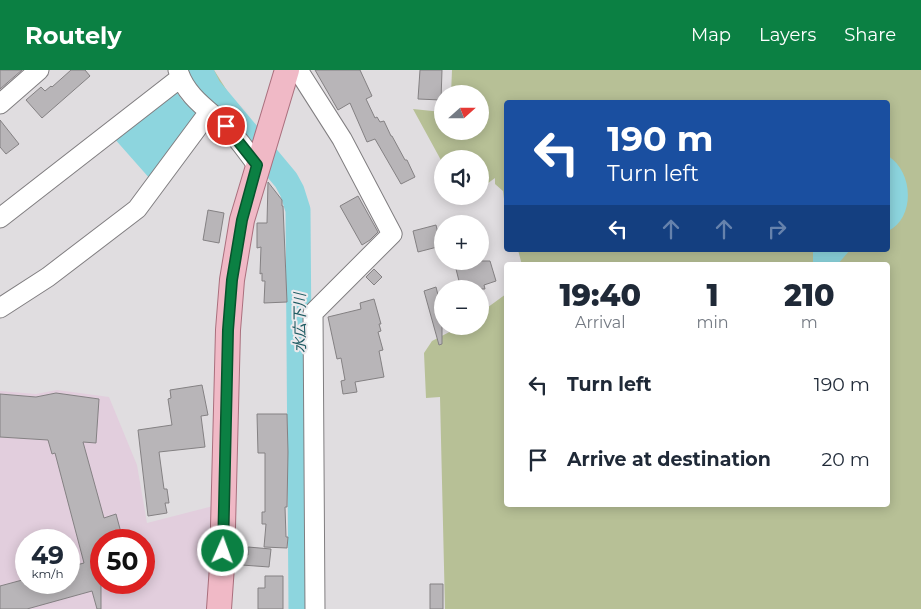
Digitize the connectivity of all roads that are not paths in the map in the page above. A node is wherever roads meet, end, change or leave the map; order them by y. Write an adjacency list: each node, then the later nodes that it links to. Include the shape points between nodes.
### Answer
1 (39, 70): 5 (street)
2 (287, 70): 7 (main road)
3 (298, 70): 11 (street, via 342,139 392,234 313,313)
4 (179, 74): 6 (street, via 197,101); 8 (street)
5 (0, 104)
6 (209, 112): 7 (street); 9 (street, via 137,209 48,277)
7 (260, 156): 10 (main road, via 242,220 228,330)
8 (0, 218)
9 (0, 308)
10 (219, 609)
11 (315, 609)

